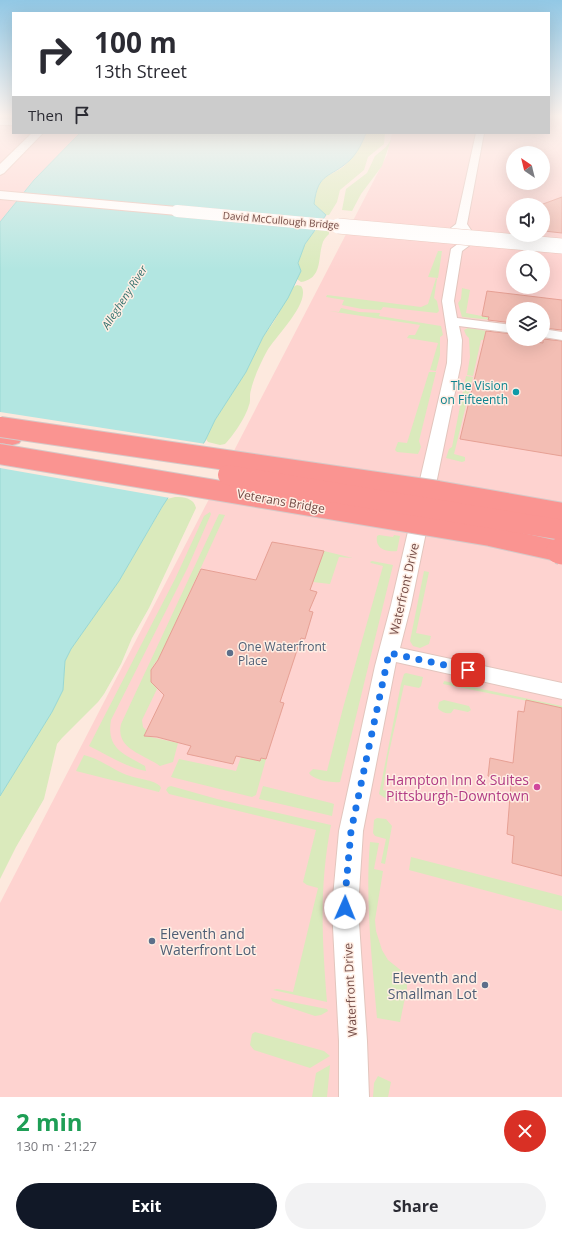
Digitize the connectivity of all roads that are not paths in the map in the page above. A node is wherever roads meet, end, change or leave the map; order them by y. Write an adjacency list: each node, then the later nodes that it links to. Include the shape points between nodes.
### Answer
1 (472, 167): 4 (street, Waterfront Drive, via 461,225 466,230 464,245 457,249 448,296)
2 (0, 195): 3 (street, David McCullough Bridge, bridge)
3 (562, 246)
4 (452, 321): 5 (street); 14 (street, Waterfront Drive, via 455,340 454,363)
5 (506, 328)
6 (550, 334): 7 (street)
7 (562, 336)
8 (0, 427): 11 (highway, bridge, via 438,491)
9 (0, 437): 12 (highway, bridge)
10 (0, 454): 13 (highway, Veterans Bridge, bridge, via 490,536)
11 (562, 513)
12 (562, 530)
13 (562, 552)
14 (389, 653): 15 (street); 16 (street, Waterfront Drive, via 351,831 346,886)
15 (562, 691)
16 (354, 1097)

